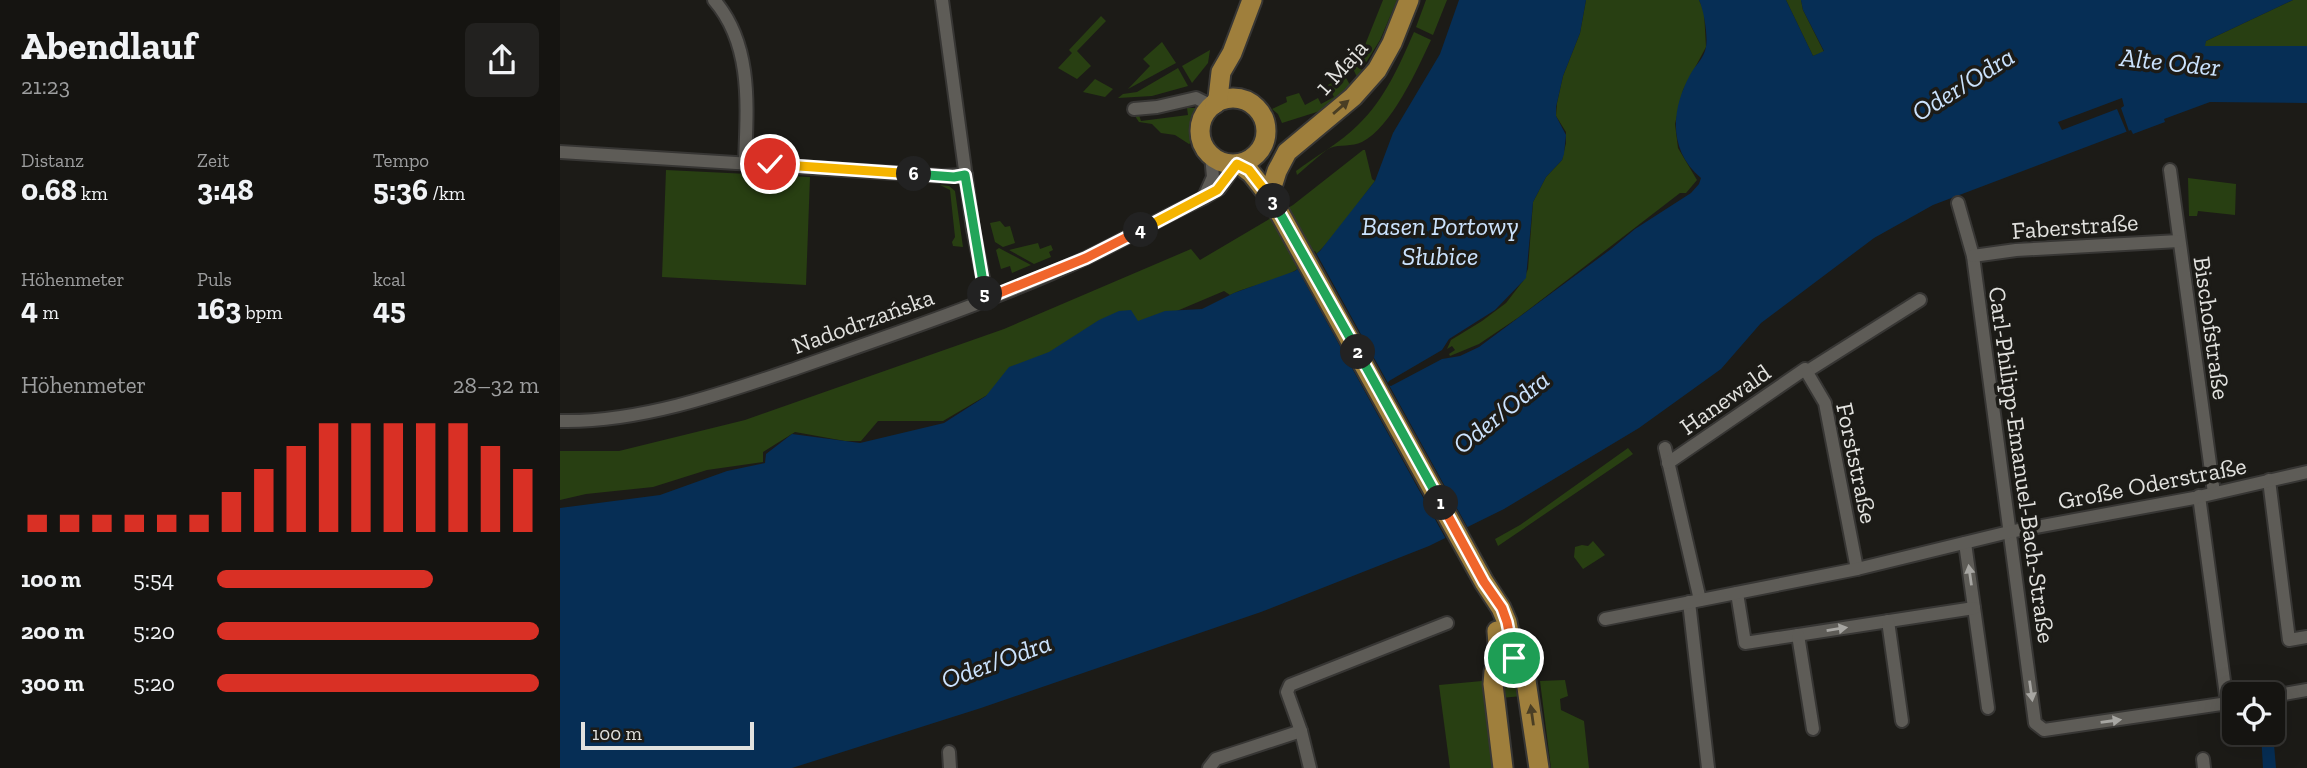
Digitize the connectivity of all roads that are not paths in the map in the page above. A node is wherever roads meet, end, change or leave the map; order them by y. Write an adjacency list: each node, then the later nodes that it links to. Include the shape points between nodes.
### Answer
1 (714, 0): 15 (street, via 734,29 744,66)
2 (942, 0): 6 (street)
3 (952, 0): 6 (street)
4 (1252, 0): 7 (main road)
5 (1409, 0): 11 (main road, 1 Maja, one-way to 5, via 1371,78 1390,48)
6 (948, 44): 18 (street)
7 (1232, 53): 8 (main road, via 1234,85); 9 (main road, via 1222,70)
8 (1244, 100): 9 (main road, via 1227,99); 13 (main road, via 1265,122 1265,139)
9 (1213, 105): 10 (street, via 1196,98); 14 (main road, via 1200,130)
10 (1134, 109)
11 (1289, 150): 13 (main road); 19 (main road, 1 Maja, via 1279,167)
12 (560, 152): 15 (street)
13 (1258, 153): 16 (main road); 19 (main road)
14 (1211, 155): 16 (main road); 20 (street, via 1213,177)
15 (745, 163): 18 (street)
16 (1238, 164): 19 (main road); 20 (street, Nadodrzańska, via 1219,189)
17 (2169, 170): 22 (street, Bischofstraße)
18 (965, 175): 24 (street)
19 (1272, 197): 37 (main road)
20 (1204, 198): 24 (street, Nadodrzańska, via 1086,258)
21 (1958, 204): 23 (street, Carl-Philipp-Emanuel-Bach-Straße)
22 (2179, 241): 23 (street, Faberstraße); 32 (street, Bischofstraße)
23 (1973, 256): 34 (street, Carl-Philipp-Emanuel-Bach-Straße)
24 (987, 298): 27 (street, Nadodrzańska, via 823,359 698,398 613,419)
25 (1920, 300): 26 (street, Hanewald)
26 (1805, 370): 29 (street, Hanewald); 36 (street, Forststraße, via 1825,403)
27 (560, 421)
28 (1665, 448): 29 (street)
29 (1668, 463): 39 (street)
30 (2307, 472): 31 (street, Große Oderstraße)
31 (2269, 480): 32 (street, Große Oderstraße); 45 (street, via 2290,640)
32 (2214, 493): 33 (street, Große Oderstraße)
33 (2199, 496): 34 (street, Große Oderstraße); 48 (street)
34 (2008, 533): 35 (street, Große Oderstraße); 51 (street, Carl-Philipp-Emanuel-Bach-Straße, one-way to 51, via 2035,723 2043,730)
35 (1965, 543): 36 (street, Große Oderstraße); 40 (street, one-way to 35)
36 (1857, 569): 38 (street, Große Oderstraße)
37 (1484, 582): 46 (main road, via 1502,608); 47 (main road, via 1496,618)
38 (1737, 593): 39 (street, Große Oderstraße); 44 (street, via 1745,643)
39 (1695, 601): 41 (street, Große Oderstraße); 62 (street)
40 (1974, 608): 42 (street); 52 (street)
41 (1605, 619)
42 (1888, 621): 44 (street, one-way to 42); 53 (street)
43 (1447, 623): 55 (street, via 1290,685 1287,692)
44 (1798, 635): 54 (street)
45 (2307, 637)
46 (1518, 664): 47 (main road); 61 (main road, one-way to 46, via 1527,680)
47 (1497, 665): 60 (main road, via 1493,684)
48 (2228, 682)
49 (2307, 690): 50 (street)
50 (2285, 694)
51 (2222, 704)
52 (1988, 708)
53 (1902, 721)
54 (1812, 729)
55 (1301, 731): 58 (street, via 1216,759); 59 (street)
56 (949, 752): 57 (street)
57 (950, 768)
58 (1209, 768)
59 (1310, 768)
60 (1503, 768)
61 (1539, 768)
62 (1708, 768)

